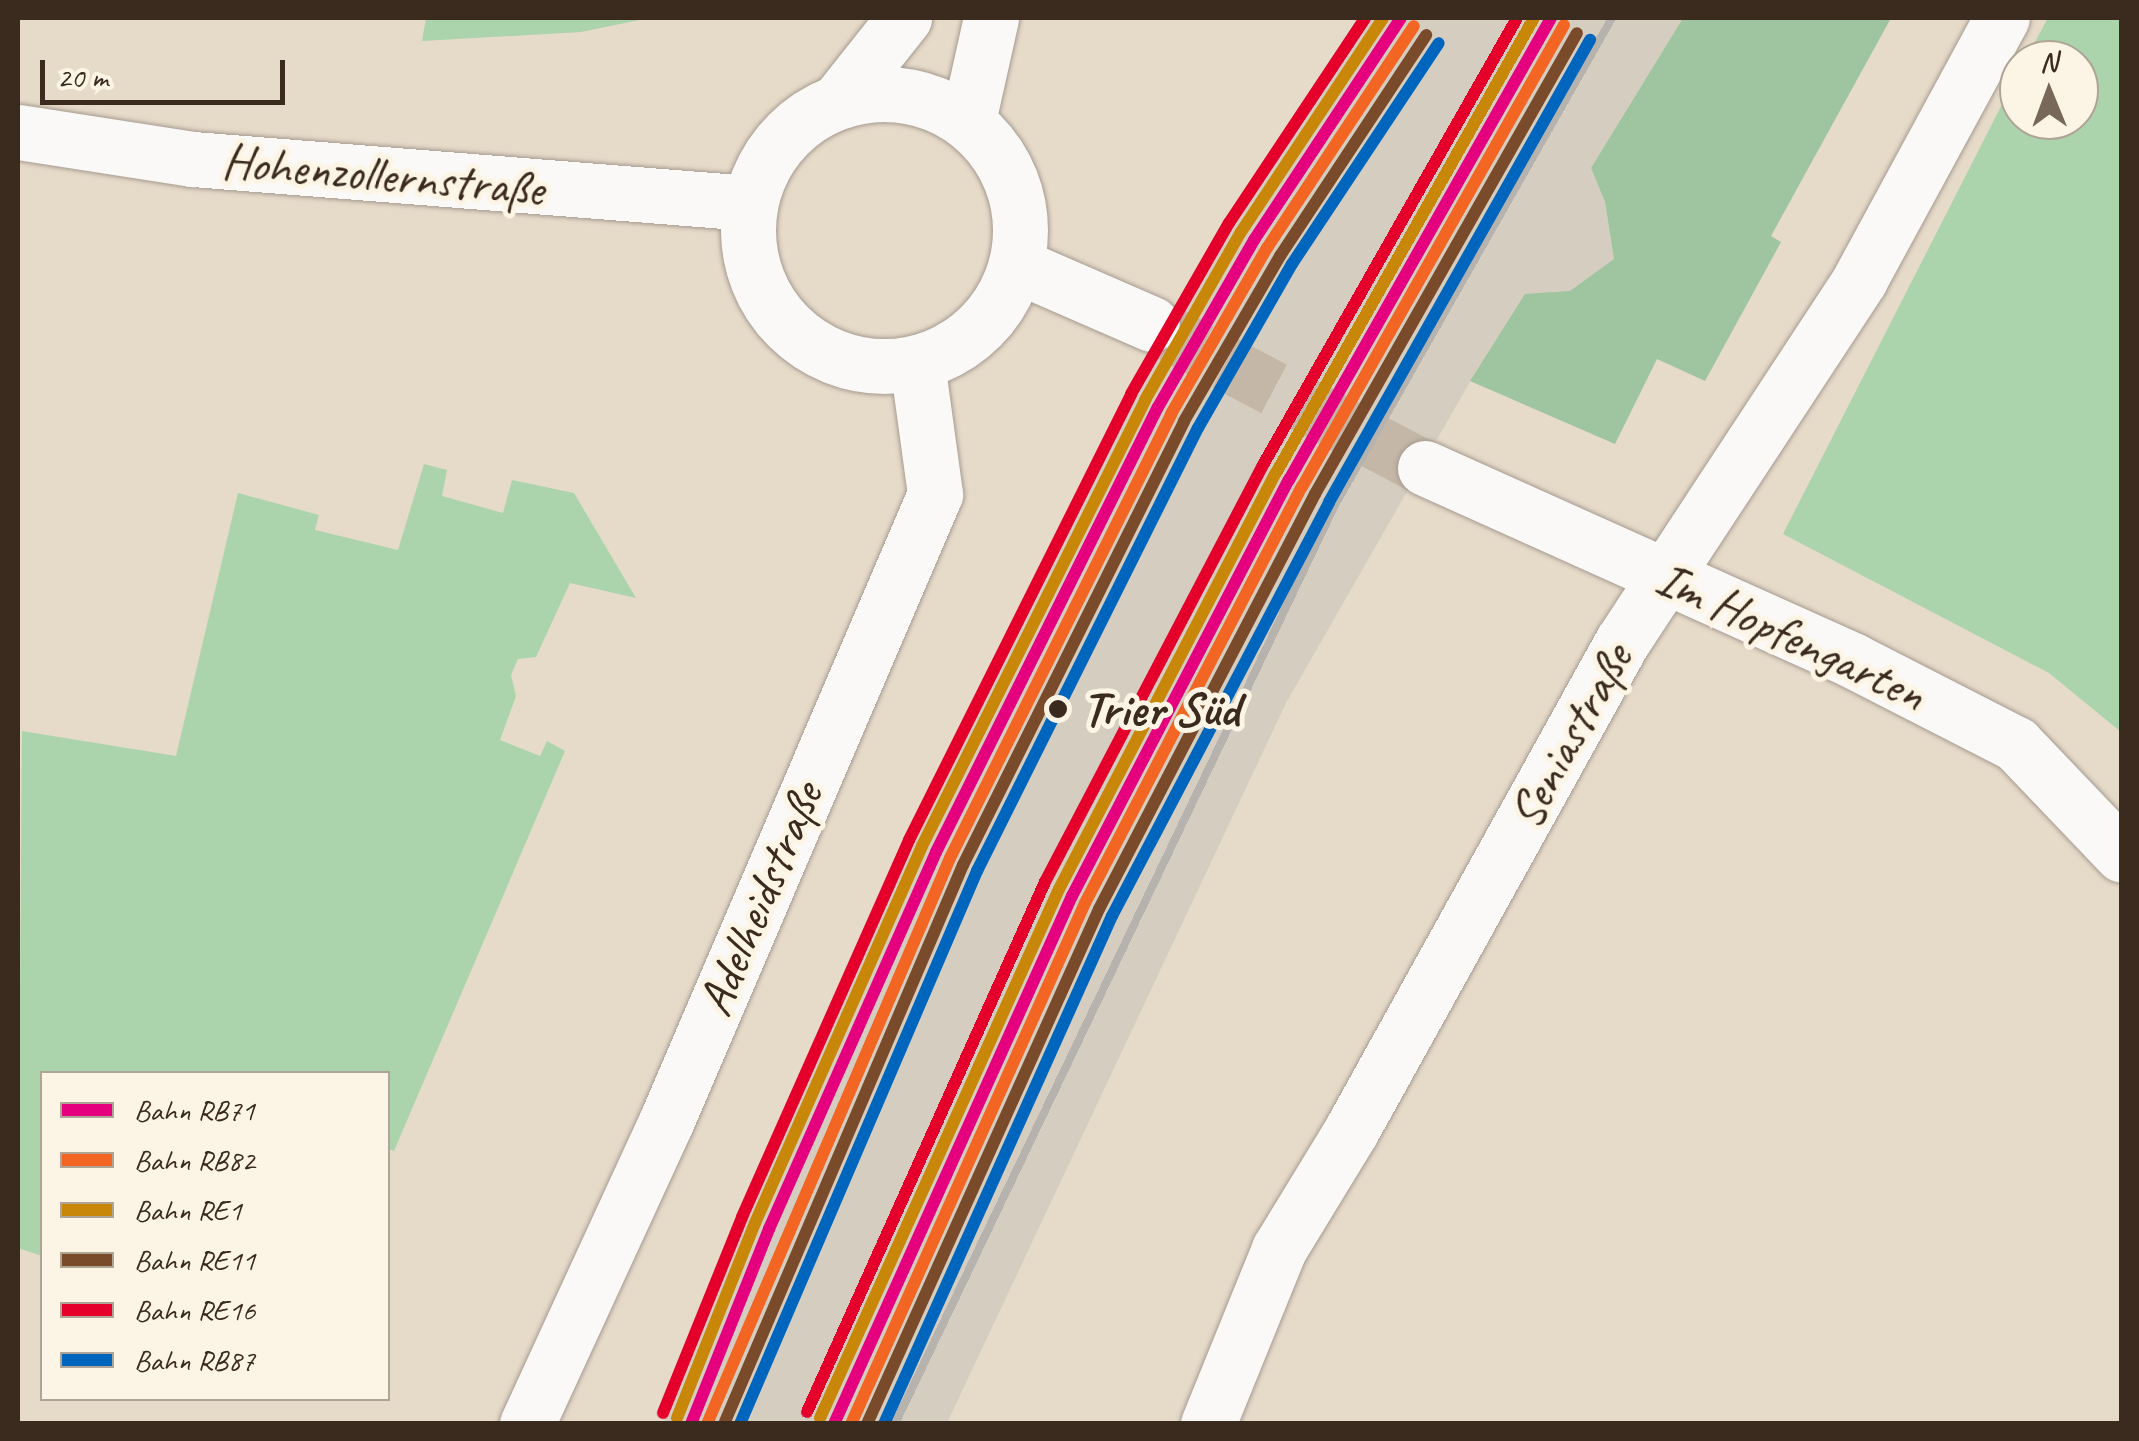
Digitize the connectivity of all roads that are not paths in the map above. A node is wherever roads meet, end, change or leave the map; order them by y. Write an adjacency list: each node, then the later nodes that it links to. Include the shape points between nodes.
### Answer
1 (904, 18): 4 (street)
2 (991, 18): 5 (street)
3 (2002, 18): 12 (street, Seniastraße, via 1860,279)
4 (839, 100): 5 (street, via 884,92 928,100); 7 (street, via 788,135 767,159)
5 (968, 121): 8 (street, via 996,149 1014,186 1021,225)
6 (18, 132): 7 (street, Hohenzollernstraße, via 193,159)
7 (750, 203): 10 (street, via 749,248 762,291 789,328 827,354 871,366)
8 (1016, 265): 9 (street); 10 (street, via 1002,300 980,327 950,350)
9 (1152, 324)
10 (917, 362): 14 (street, Adelheidstraße, via 934,494 666,1122)
11 (1425, 468): 12 (street, Im Hopfengarten)
12 (1665, 574): 13 (street, Im Hopfengarten, via 2016,744); 15 (street, Seniastraße, via 1278,1249)
13 (2122, 855)
14 (527, 1424)
15 (1208, 1424)

